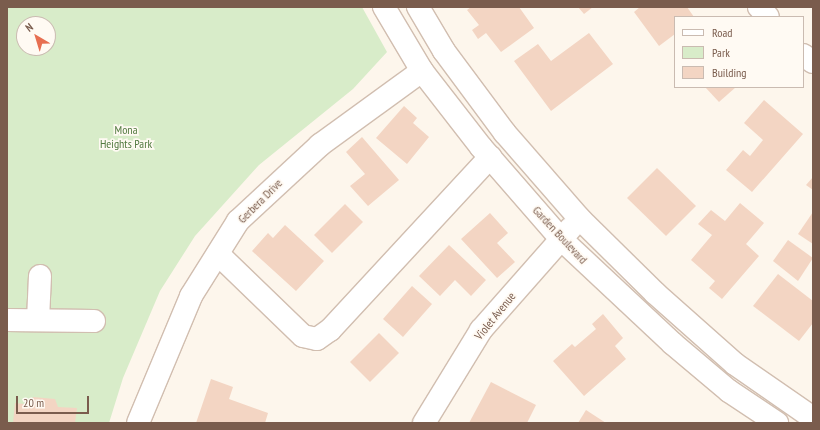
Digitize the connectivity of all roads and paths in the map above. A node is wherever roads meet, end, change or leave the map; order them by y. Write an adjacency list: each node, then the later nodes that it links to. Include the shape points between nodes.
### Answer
1 (384, 7): 7 (street, Garden Boulevard)
2 (418, 7): 9 (street, Garden Boulevard, via 444,51 505,133)
3 (759, 7): 4 (street)
4 (767, 16)
5 (804, 56): 6 (street)
6 (813, 62)
7 (422, 71): 8 (street, Garden Boulevard); 11 (street, Gerbera Drive, via 320,145 289,172 238,221)
8 (490, 156): 10 (street, Garden Boulevard); 11 (street, via 330,330 317,339 303,336)
9 (580, 219): 10 (street, Violet Avenue); 16 (street, Garden Boulevard, via 655,293 735,364)
10 (561, 239): 18 (street, Violet Avenue, via 481,330); 19 (street, Garden Boulevard, via 672,343 729,391)
11 (218, 254): 17 (street, Gerbera Drive, via 191,296)
12 (40, 276): 14 (street)
13 (7, 320): 14 (street)
14 (38, 320): 15 (street)
15 (94, 321)
16 (813, 418)
17 (138, 423)
18 (424, 423)
19 (777, 423)

